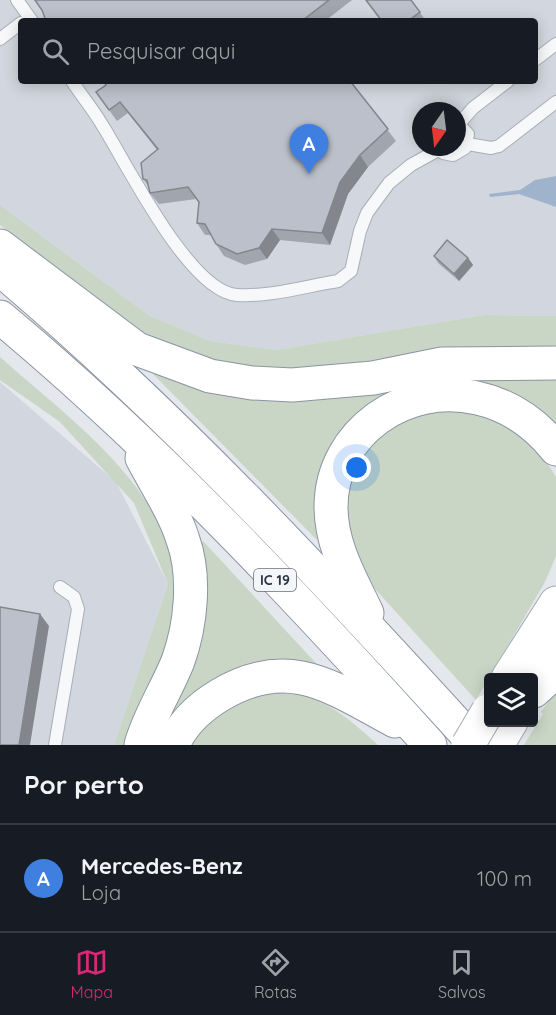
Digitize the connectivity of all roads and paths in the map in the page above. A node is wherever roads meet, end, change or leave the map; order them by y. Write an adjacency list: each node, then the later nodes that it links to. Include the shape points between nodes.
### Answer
1 (16, 0): 2 (lane)
2 (26, 18)
3 (18, 26): 4 (lane)
4 (0, 39)
5 (556, 44): 6 (lane)
6 (538, 58)
7 (74, 84): 14 (lane, via 148,203 201,277 217,289 236,295 346,277 354,264 360,231 378,196 388,183)
8 (504, 84): 10 (lane)
9 (556, 102): 12 (lane, via 499,146)
10 (466, 114)
11 (466, 130): 12 (lane)
12 (468, 144): 13 (lane)
13 (466, 147)
14 (426, 156)
15 (0, 246): 18 (main road, via 137,349 210,376 252,383 321,384 442,364)
16 (0, 269): 23 (main road, IC 19, via 151,403)
17 (0, 317): 19 (main road, IC 19)
18 (556, 363)
19 (126, 427): 31 (main road, IC 19); 33 (main road, via 184,541 189,571 190,600 184,641)
20 (556, 449): 23 (main road, via 515,412 477,397 457,395 437,395 391,408 361,431 336,472 331,520 339,554)
21 (60, 587): 32 (lane, via 74,597 78,609)
22 (556, 603): 26 (main road)
23 (380, 639): 36 (main road, IC 19)
24 (556, 647): 27 (main road)
25 (556, 671): 28 (main road)
26 (511, 673)
27 (538, 679)
28 (538, 687)
29 (484, 719): 35 (main road, bridge)
30 (508, 727): 37 (main road)
31 (426, 741): 34 (main road, via 339,690 294,676 274,675 236,685 213,699 185,725)
32 (55, 745)
33 (141, 745)
34 (173, 745)
35 (468, 745)
36 (476, 745)
37 (497, 745)

